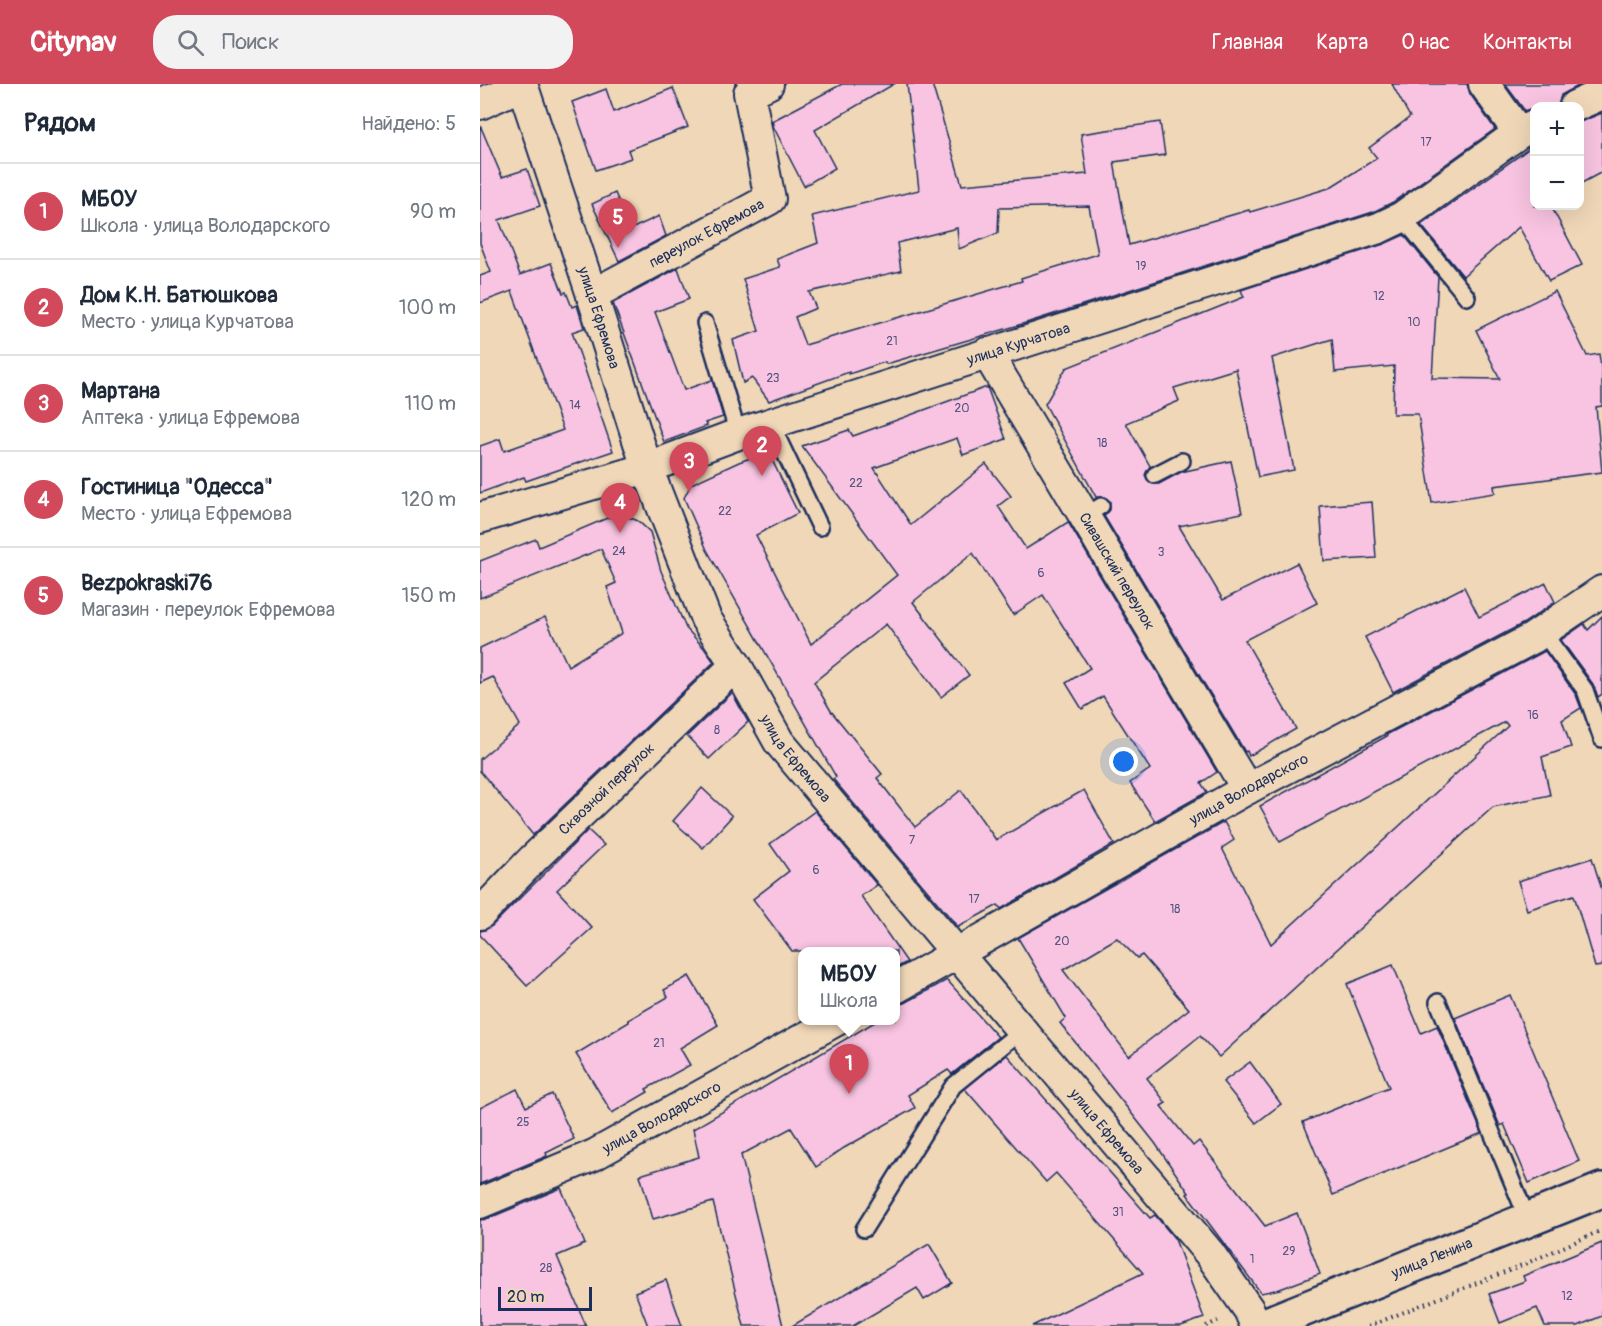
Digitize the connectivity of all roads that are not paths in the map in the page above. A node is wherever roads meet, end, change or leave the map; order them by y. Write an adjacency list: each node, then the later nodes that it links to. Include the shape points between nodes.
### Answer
1 (768, 84): 9 (street, переулок Ефремова, via 749,93 770,200)
2 (1484, 84): 7 (street)
3 (522, 85): 6 (street); 9 (street, улица Ефремова)
4 (1602, 94): 5 (street)
5 (1584, 102)
6 (480, 104)
7 (1527, 130): 8 (street, улица Курчатова)
8 (1402, 217): 10 (lane); 12 (street, улица Курчатова, via 1379,228)
9 (592, 295): 16 (street, улица Ефремова)
10 (1467, 297)
11 (705, 323): 14 (lane)
12 (987, 353): 13 (street, улица Курчатова); 24 (street, Сивашский переулок, via 1093,511)
13 (771, 424): 14 (street, улица Курчатова); 19 (lane)
14 (738, 434): 16 (street, улица Курчатова)
15 (1182, 461): 17 (lane)
16 (647, 468): 18 (street, улица Курчатова); 22 (street, улица Ефремова, via 706,619)
17 (1155, 475)
18 (480, 518)
19 (820, 527)
20 (1602, 591): 21 (street, улица Володарского)
21 (1542, 631): 23 (lane, via 1585,690); 24 (street, улица Володарского)
22 (736, 665): 25 (street, Сквозной переулок); 26 (street, улица Ефремова, via 779,742)
23 (1602, 739)
24 (1247, 789): 26 (street, улица Володарского)
25 (480, 914)
26 (958, 954): 27 (street, улица Володарского); 30 (street, улица Ефремова)
27 (900, 986)
28 (1438, 1002): 33 (lane)
29 (828, 1025): 32 (street, улица Володарского, via 594,1155)
30 (1022, 1030): 34 (lane, via 953,1086); 35 (street, улица Ефремова, via 1210,1254)
31 (1602, 1190): 33 (main road, улица Ленина)
32 (480, 1203)
33 (1528, 1220): 36 (main road, улица Ленина)
34 (864, 1230)
35 (1256, 1326)
36 (1262, 1326)

